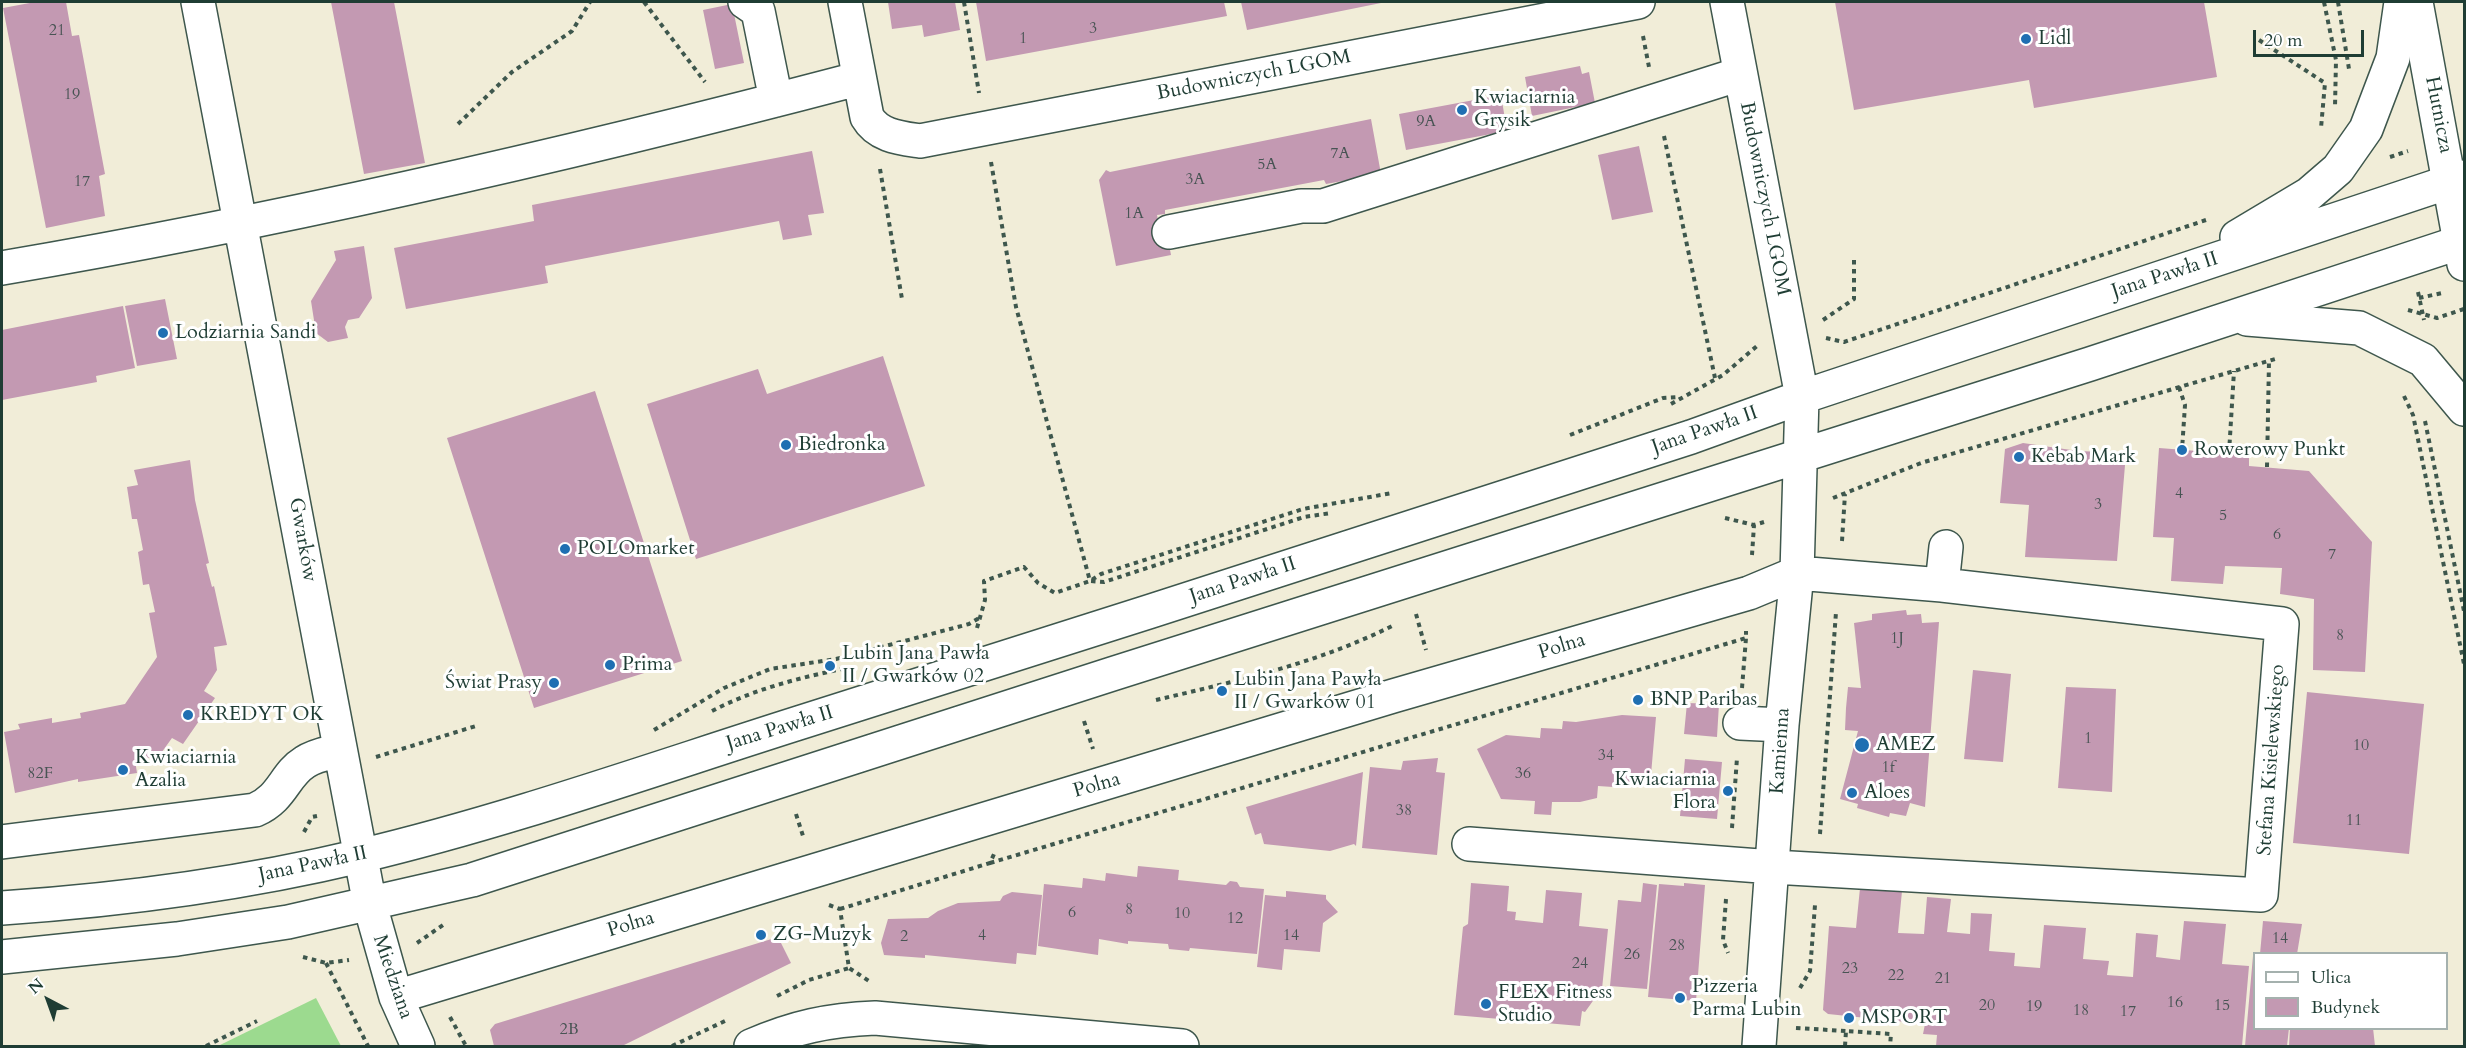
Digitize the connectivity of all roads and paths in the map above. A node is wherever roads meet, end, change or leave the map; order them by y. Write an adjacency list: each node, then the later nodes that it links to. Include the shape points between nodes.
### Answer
1 (198, 2): 29 (street, Gwarków)
2 (590, 2): 23 (path, via 572,31 512,72)
3 (644, 2): 21 (path)
4 (745, 2): 17 (street, via 758,11)
5 (845, 2): 16 (street)
6 (964, 2): 26 (path)
7 (1637, 2): 18 (path); 26 (street, Budowniczych LGOM)
8 (1727, 2): 14 (street, Budowniczych LGOM)
9 (2324, 2): 19 (path, via 2336,60)
10 (2338, 2): 15 (path)
11 (2401, 2): 34 (street, via 2393,58 2375,109 2338,169 2284,210)
12 (2416, 2): 27 (street, Hutnicza)
13 (2259, 40): 24 (path, via 2325,83 2321,132)
14 (1740, 74): 18 (street); 39 (street, Budowniczych LGOM)
15 (2349, 77)
16 (857, 78): 17 (street); 25 (street)
17 (777, 100): 21 (street)
18 (1656, 100): 30 (street, via 1323,206 1301,206); 43 (path)
19 (2334, 105)
20 (2343, 106): 22 (path)
21 (727, 111): 29 (street)
22 (2338, 113)
23 (458, 124)
24 (2326, 126)
25 (872, 127): 26 (street, Budowniczych LGOM, via 894,137 920,141); 35 (path)
26 (985, 128): 57 (path, via 1016,307)
27 (2458, 179): 31 (street, Hutnicza); 34 (street, Jana Pawła II)
28 (2215, 217): 39 (path, via 1844,342)
29 (241, 224): 33 (street); 68 (street, Gwarków)
30 (1169, 232)
31 (2463, 249): 38 (street)
32 (1854, 257): 39 (path, via 1854,299)
33 (2, 268)
34 (2170, 274): 45 (street, Jana Pawła II)
35 (902, 299)
36 (2406, 309): 37 (path, via 2437,318)
37 (2464, 309)
38 (2231, 318): 46 (street, via 2359,328 2423,360); 51 (street)
39 (1803, 330): 43 (path, via 1760,343); 45 (street, Budowniczych LGOM)
40 (2279, 358): 41 (path)
41 (2269, 361): 42 (path); 52 (path)
42 (2234, 371): 44 (path); 50 (path)
43 (1715, 378): 48 (path, via 1680,397 1663,398)
44 (2179, 387): 49 (path, via 2185,405); 56 (path, via 1921,463 1845,494)
45 (1802, 397): 51 (street, Budowniczych LGOM); 75 (street, Jana Pawła II, via 1691,437 944,678)
46 (2464, 409)
47 (2423, 413): 59 (path)
48 (1560, 439)
49 (2182, 450)
50 (2229, 453)
51 (1802, 455): 55 (street, Kamienna); 79 (street, via 521,865)
52 (2267, 467)
53 (1399, 492): 57 (path, via 1303,509 1101,574)
54 (1946, 547): 58 (street)
55 (1797, 573): 56 (street, Stefana Kisielewskiego); 66 (street, Kamienna); 77 (street, Polna, via 1749,593)
56 (1839, 576): 58 (street, Stefana Kisielewskiego); 78 (path)
57 (1090, 581): 60 (path, via 1055,593 1038,583 1024,567 984,581)
58 (1942, 585): 78 (street, Stefana Kisielewskiego, via 2282,624 2261,895)
59 (2464, 611)
60 (982, 617): 61 (path); 67 (path, via 969,624 836,659 770,669 724,688)
61 (971, 634)
62 (848, 668): 63 (path, via 805,677 731,701)
63 (702, 716)
64 (1740, 723): 66 (street)
65 (479, 725): 69 (path)
66 (1782, 725): 76 (street, Kamienna)
67 (648, 734)
68 (340, 750): 70 (street, Gwarków); 73 (street, via 305,762 282,791 255,810)
69 (376, 758)
70 (351, 806): 72 (path, via 312,817); 75 (street, Gwarków)
71 (796, 814): 77 (path)
72 (302, 835)
73 (2, 842)
74 (1469, 844): 76 (street, Stefana Kisielewskiego)
75 (361, 856): 79 (street, Miedziana); 80 (street, Jana Pawła II, via 174,890)
76 (1773, 867): 78 (street, Stefana Kisielewskiego); 96 (street, Kamienna)
77 (813, 870): 84 (street, Polna); 85 (path, via 822,902 840,909 849,968 876,987)
78 (1817, 870): 83 (path, via 1810,971)
79 (370, 905): 81 (street, via 177,939); 84 (street, Miedziana)
80 (2, 908)
81 (2, 957)
82 (326, 963): 92 (path)
83 (1799, 989)
84 (396, 997): 93 (street, Miedziana)
85 (875, 1018): 94 (street, via 829,1020 786,1031); 95 (street)
86 (1794, 1018): 88 (path)
87 (257, 1022): 91 (path)
88 (1793, 1028): 89 (path); 90 (path)
89 (1846, 1031): 97 (path); 98 (path, via 1892,1034)
90 (1793, 1037)
91 (206, 1047)
92 (368, 1047)
93 (418, 1047)
94 (752, 1047)
95 (1182, 1047)
96 (1759, 1047)
97 (1845, 1047)
98 (1890, 1047)

